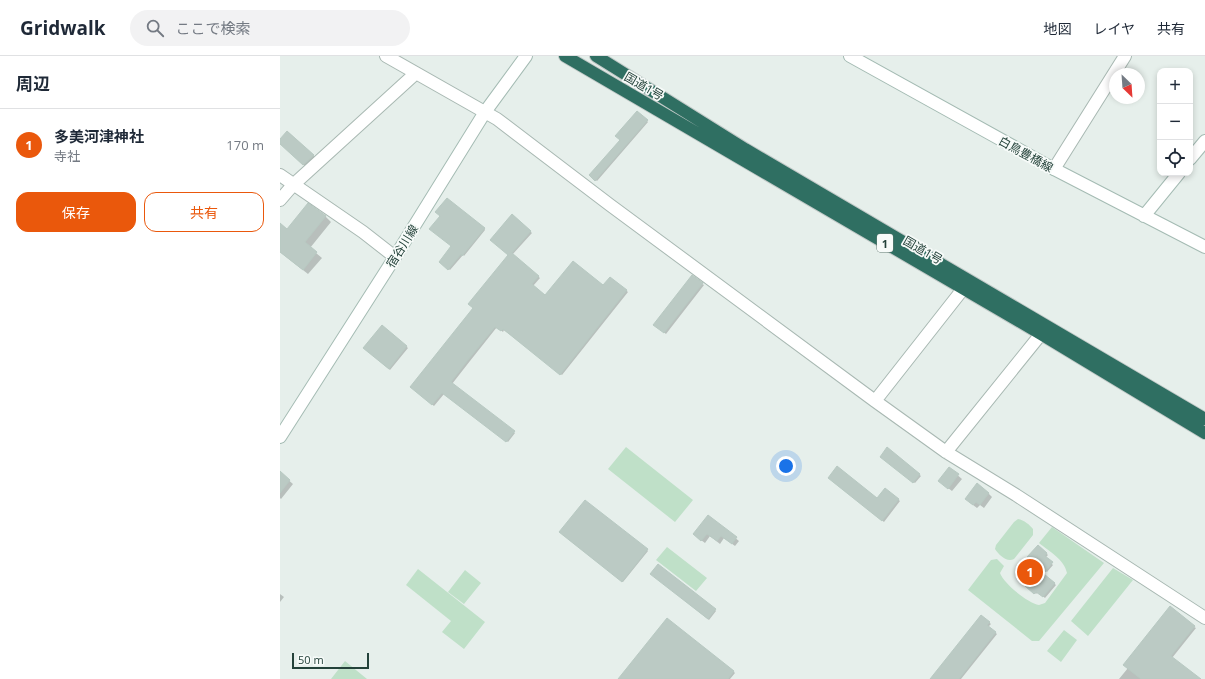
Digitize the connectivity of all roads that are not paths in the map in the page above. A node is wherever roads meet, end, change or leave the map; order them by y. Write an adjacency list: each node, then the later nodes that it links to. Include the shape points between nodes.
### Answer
1 (386, 56): 7 (street)
2 (526, 56): 8 (street, 宿谷川線)
3 (565, 56): 19 (highway, 国道1号 / 1)
4 (596, 56): 22 (highway, 国道1号 / 1, via 745,149)
5 (1125, 56): 11 (street)
6 (853, 57): 11 (street, 白鳥豊橋線)
7 (416, 73): 8 (street); 14 (street)
8 (486, 112): 18 (street, 宿谷川線); 21 (street)
9 (1205, 141): 10 (street)
10 (1193, 155)
11 (1054, 169): 16 (street, 白鳥豊橋線)
12 (280, 175): 14 (street)
13 (1177, 176): 16 (street)
14 (293, 184): 15 (street); 18 (street)
15 (280, 200)
16 (1144, 216): 17 (street, 白鳥豊橋線)
17 (1205, 247)
18 (396, 257): 23 (street, 宿谷川線)
19 (964, 289): 20 (highway, 国道1号 / 1); 21 (street)
20 (1041, 334): 24 (highway, 国道1号 / 1); 26 (street)
21 (874, 401): 26 (street)
22 (1205, 419)
23 (284, 423): 25 (street, 宿谷川線)
24 (1205, 433)
25 (280, 437)
26 (946, 452): 27 (street)
27 (1205, 618)

